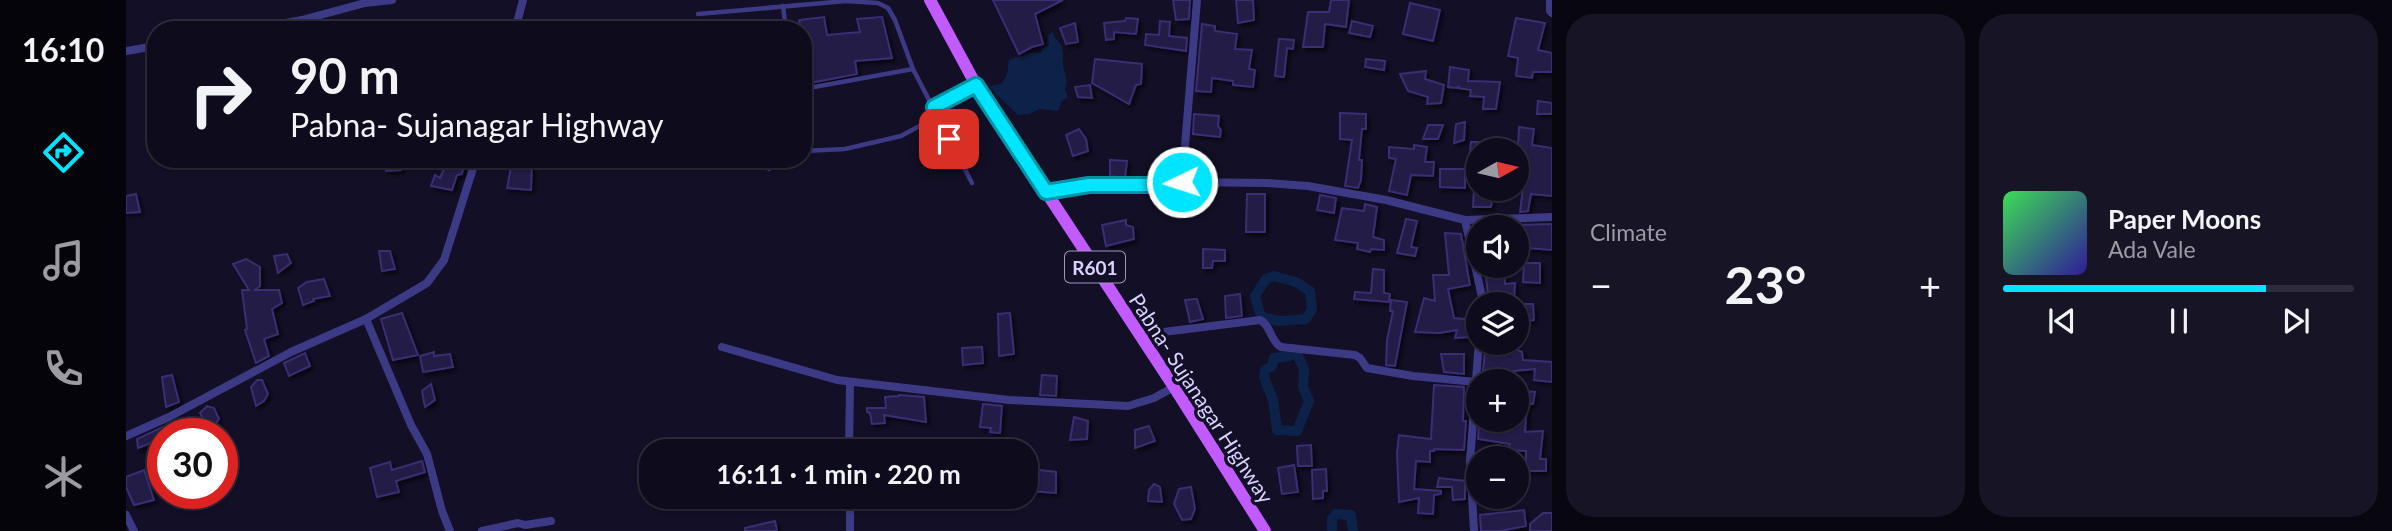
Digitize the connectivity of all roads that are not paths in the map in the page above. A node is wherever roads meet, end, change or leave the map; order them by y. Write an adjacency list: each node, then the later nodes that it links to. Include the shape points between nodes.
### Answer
1 (392, 0): 9 (street)
2 (523, 0): 10 (street)
3 (930, 0): 15 (main road, Pabna- Sujanagar Highway / R601)
4 (1197, 0): 21 (street)
5 (1550, 0): 7 (street)
6 (783, 6): 8 (lane); 11 (lane); 14 (lane, via 878,3 888,8 895,20)
7 (1552, 13)
8 (698, 14)
9 (296, 21)
10 (517, 21)
11 (785, 21)
12 (147, 48): 13 (street)
13 (126, 51)
14 (913, 69): 16 (lane); 17 (lane)
15 (976, 85): 17 (lane); 23 (main road, Pabna- Sujanagar Highway / R601)
16 (812, 87)
17 (934, 107): 18 (lane)
18 (938, 116): 19 (lane, via 901,136); 22 (lane)
19 (812, 151)
20 (473, 168): 27 (street, via 444,260 427,283)
21 (1182, 182): 23 (street, via 1089,185); 25 (street, via 1308,186)
22 (972, 183)
23 (1046, 192): 28 (main road, Pabna- Sujanagar Highway / R601)
24 (1552, 217): 25 (street)
25 (1465, 219): 26 (street)
26 (1481, 292)
27 (366, 319): 34 (street); 40 (street, via 426,454)
28 (1139, 335): 30 (street, via 1260,320 1281,347 1354,355 1367,368); 32 (main road, Pabna- Sujanagar Highway / R601)
29 (722, 347): 31 (street)
30 (1466, 381)
31 (850, 382): 32 (street, via 1009,400 1128,406); 35 (street)
32 (1174, 387): 43 (main road, Pabna- Sujanagar Highway / R601)
33 (1472, 432): 44 (street)
34 (126, 436)
35 (849, 439)
36 (850, 509): 42 (street)
37 (126, 515): 39 (street)
38 (551, 521): 41 (street)
39 (134, 531)
40 (450, 531)
41 (482, 531)
42 (850, 531)
43 (1265, 531)
44 (1474, 531)

